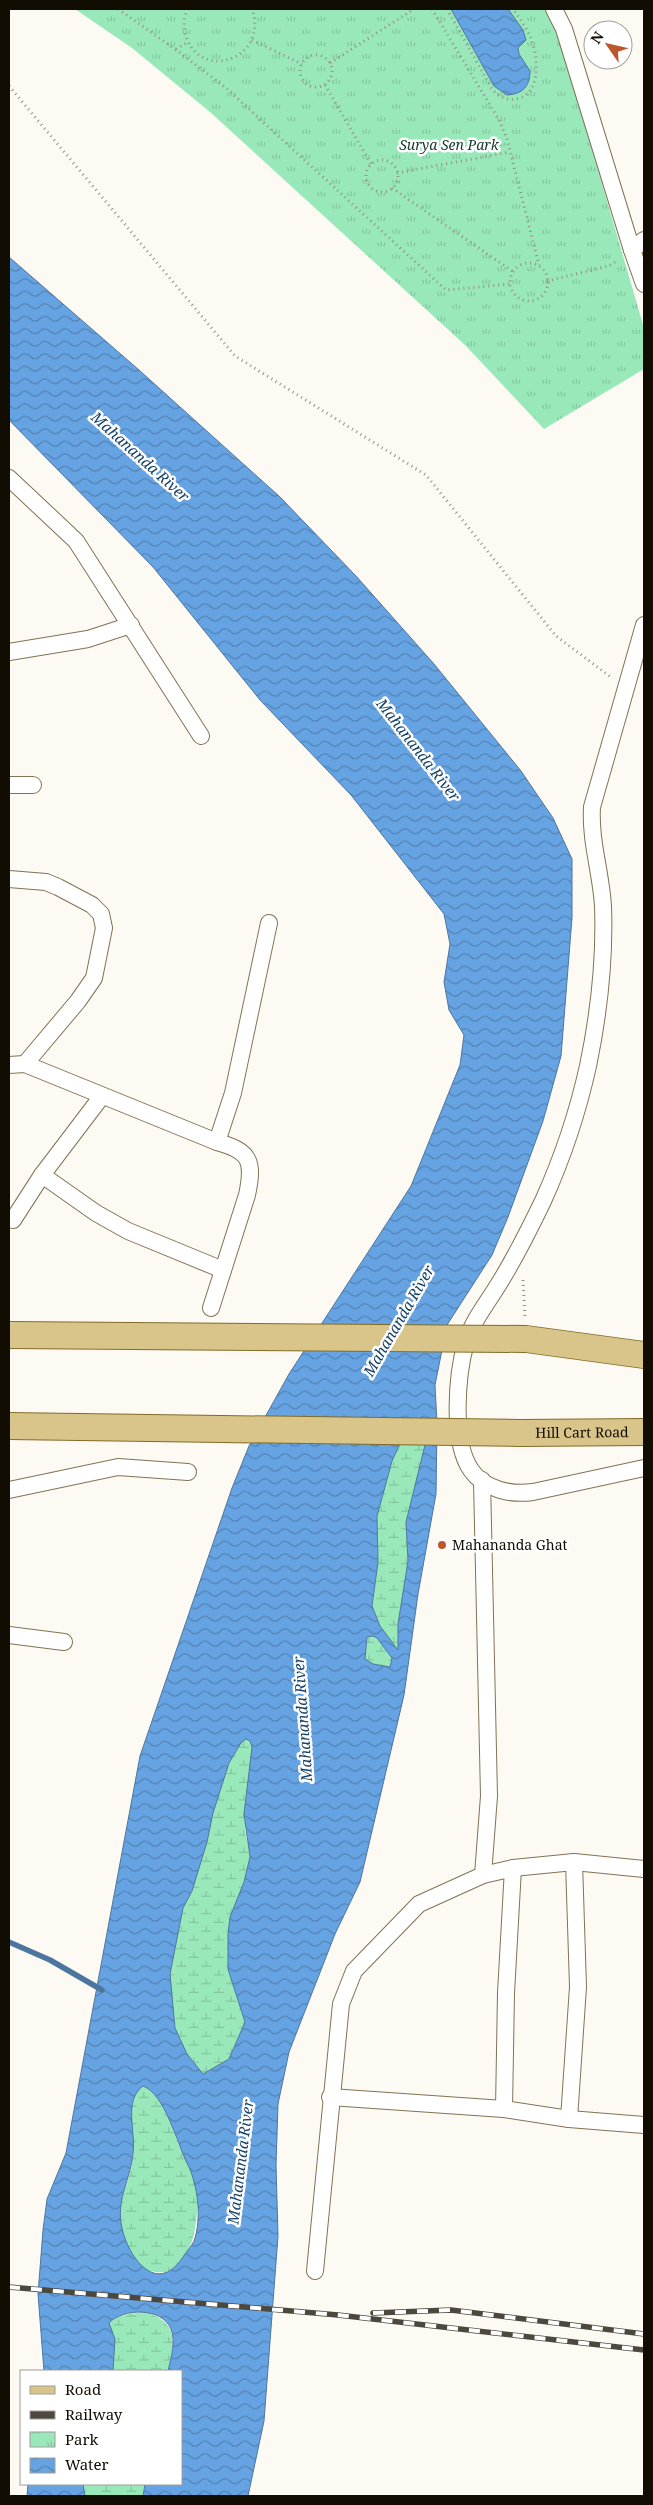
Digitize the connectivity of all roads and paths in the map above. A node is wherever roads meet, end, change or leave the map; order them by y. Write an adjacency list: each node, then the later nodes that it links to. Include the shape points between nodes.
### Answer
1 (118, 9): 11 (path)
2 (188, 9): 10 (path, via 184,23)
3 (252, 9): 9 (path, via 255,27)
4 (414, 9): 12 (path)
5 (432, 9): 16 (path, via 499,120)
6 (447, 9): 7 (path, via 492,89 497,95 511,100 525,96 536,81 530,35)
7 (513, 9)
8 (554, 9): 20 (street, via 564,29)
9 (252, 40): 10 (path, via 242,53 223,61 203,57); 13 (path)
10 (188, 41): 11 (path)
11 (176, 50): 25 (path, via 268,125 446,290)
12 (330, 63): 13 (path, via 315,55); 14 (path, via 332,73)
13 (302, 64): 14 (path, via 301,76 305,82 318,87)
14 (325, 84): 17 (path)
15 (9, 86): 31 (path, via 235,356 426,474 556,636)
16 (510, 152): 18 (path); 21 (path)
17 (371, 164): 18 (path, via 385,160); 19 (path, via 367,170 368,184 379,192)
18 (397, 173): 19 (path)
19 (392, 188): 23 (path)
20 (638, 245): 26 (street)
21 (539, 265): 23 (path, via 525,263); 24 (path)
22 (609, 266): 24 (path)
23 (512, 271): 25 (path)
24 (547, 281): 25 (path, via 545,292 532,301 518,298)
25 (510, 284)
26 (644, 284)
27 (9, 478): 28 (street, via 76,540)
28 (131, 625): 30 (street, via 88,639); 32 (street)
29 (644, 625): 31 (street)
30 (9, 652)
31 (626, 688): 42 (street, via 592,808 591,832 603,904 599,1014 567,1138 544,1199)
32 (200, 736)
33 (34, 784): 34 (street)
34 (9, 785)
35 (9, 880): 37 (street, via 46,882 58,887 92,905 102,914 104,928 94,978 78,1001)
36 (269, 924): 39 (street, via 233,1093)
37 (17, 1065): 38 (street)
38 (102, 1096): 39 (street); 40 (street)
39 (217, 1142): 43 (street, via 236,1147 248,1160 251,1176)
40 (42, 1175): 41 (street); 43 (street, via 96,1213 128,1230)
41 (13, 1220)
42 (521, 1245): 46 (path); 52 (street, via 472,1328 463,1359 458,1396 461,1441 466,1461)
43 (223, 1270): 44 (street)
44 (211, 1308)
45 (9, 1335): 46 (main road, bridge)
46 (526, 1339): 47 (main road)
47 (644, 1355)
48 (9, 1426): 49 (main road, Hill Cart Road, bridge)
49 (644, 1432)
50 (644, 1468): 52 (street, via 519,1494 496,1488)
51 (188, 1472): 53 (street, via 118,1467)
52 (482, 1480): 59 (street, via 489,1796)
53 (9, 1490)
54 (9, 1635): 55 (street)
55 (64, 1642)
56 (574, 1862): 57 (street); 58 (street); 62 (street, via 578,1987)
57 (513, 1868): 59 (street); 61 (street)
58 (644, 1869)
59 (483, 1875): 60 (street, via 419,1904 354,1970 341,2004)
60 (330, 2097): 61 (street); 64 (street)
61 (504, 2109): 62 (street)
62 (569, 2119): 63 (street)
63 (644, 2125)
64 (315, 2271)

